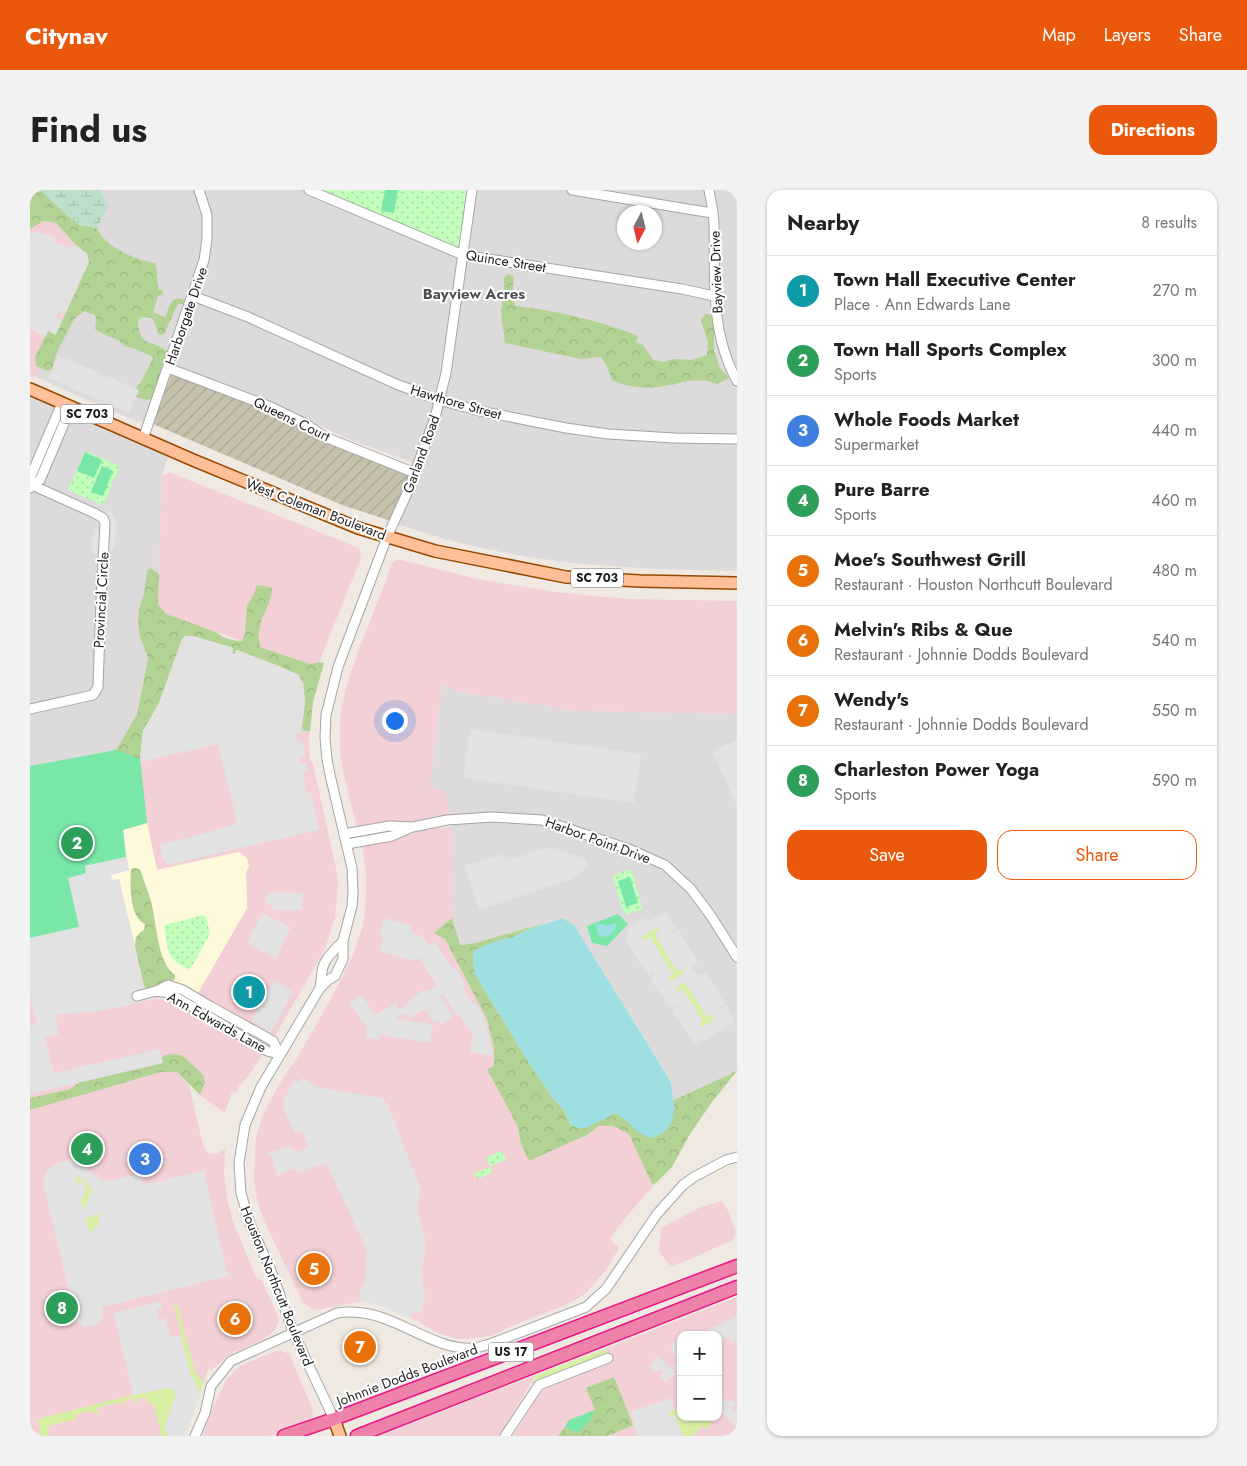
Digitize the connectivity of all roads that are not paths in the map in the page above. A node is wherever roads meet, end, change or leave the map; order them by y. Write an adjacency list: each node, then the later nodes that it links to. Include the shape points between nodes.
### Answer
1 (199, 190): 8 (street, Harborgate Drive, via 207,215 207,239)
2 (309, 190): 7 (street, Quince Street)
3 (472, 190): 7 (street, Garland Road)
4 (572, 190): 6 (street)
5 (709, 190): 6 (street, Bayview Drive)
6 (712, 213): 9 (street, Bayview Drive)
7 (463, 255): 9 (street, Quince Street); 13 (street, Garland Road)
8 (193, 296): 10 (street, Harborgate Drive); 13 (street, Hawthore Street)
9 (714, 296): 11 (street, Bayview Drive, via 721,338)
10 (168, 368): 15 (street, Harborgate Drive); 17 (street, Queens Court, via 271,407 326,436)
11 (737, 381)
12 (30, 390): 14 (main road, West Coleman Boulevard / SC 703)
13 (439, 400): 16 (street, Hawthore Street, via 478,411 608,434); 17 (street, Garland Road)
14 (66, 405): 15 (main road, West Coleman Boulevard / SC 703); 18 (street, Provincial Circle, via 40,480)
15 (143, 439): 19 (main road, West Coleman Boulevard / SC 703)
16 (737, 439)
17 (415, 473): 19 (street, Garland Road)
18 (31, 482): 21 (street, Provincial Circle, via 104,518 105,523 98,688 93,695)
19 (387, 537): 20 (main road, West Coleman Boulevard / SC 703, via 436,551 566,577); 23 (street, Houston Northcutt Boulevard, via 338,666 326,715 327,760)
20 (737, 583)
21 (30, 709)
22 (413, 827): 23 (street, Harbor Point Drive, via 389,826); 24 (street, Harbor Point Drive, via 392,836); 26 (street, Harbor Point Drive, via 447,820 492,817 542,820 629,849 665,865 691,889)
23 (344, 834): 24 (street, Houston Northcutt Boulevard)
24 (346, 844): 25 (street, Houston Northcutt Boulevard, via 353,892)
25 (343, 941): 27 (street, Houston Northcutt Boulevard, via 331,953 322,971); 27 (street, Houston Northcutt Boulevard, via 343,959 335,976)
26 (737, 957)
27 (320, 988): 29 (street, Houston Northcutt Boulevard)
28 (137, 996): 29 (street, Ann Edwards Lane, via 168,985 184,990 273,1041)
29 (279, 1054): 35 (street, Houston Northcutt Boulevard, via 245,1126 239,1164 241,1193 250,1224)
30 (737, 1157): 35 (street, Johnnie Dodds Boulevard, via 683,1185 657,1214 606,1289 586,1307 475,1348 444,1344 381,1316 350,1311 337,1313)
31 (737, 1266): 37 (highway, Johnnie Dodds Boulevard / US 17)
32 (737, 1280): 34 (highway, via 684,1302)
33 (737, 1287): 34 (highway, US 17)
34 (672, 1313): 41 (highway, US 17)
35 (294, 1334): 37 (street, Houston Northcutt Boulevard); 38 (street, Johnnie Dodds Boulevard, via 231,1361 211,1386 205,1413)
36 (608, 1358): 42 (street, via 539,1385)
37 (334, 1419): 39 (highway, Johnnie Dodds Boulevard / US 17); 40 (main road)
38 (195, 1436)
39 (284, 1436)
40 (340, 1436)
41 (357, 1436)
42 (505, 1436)

